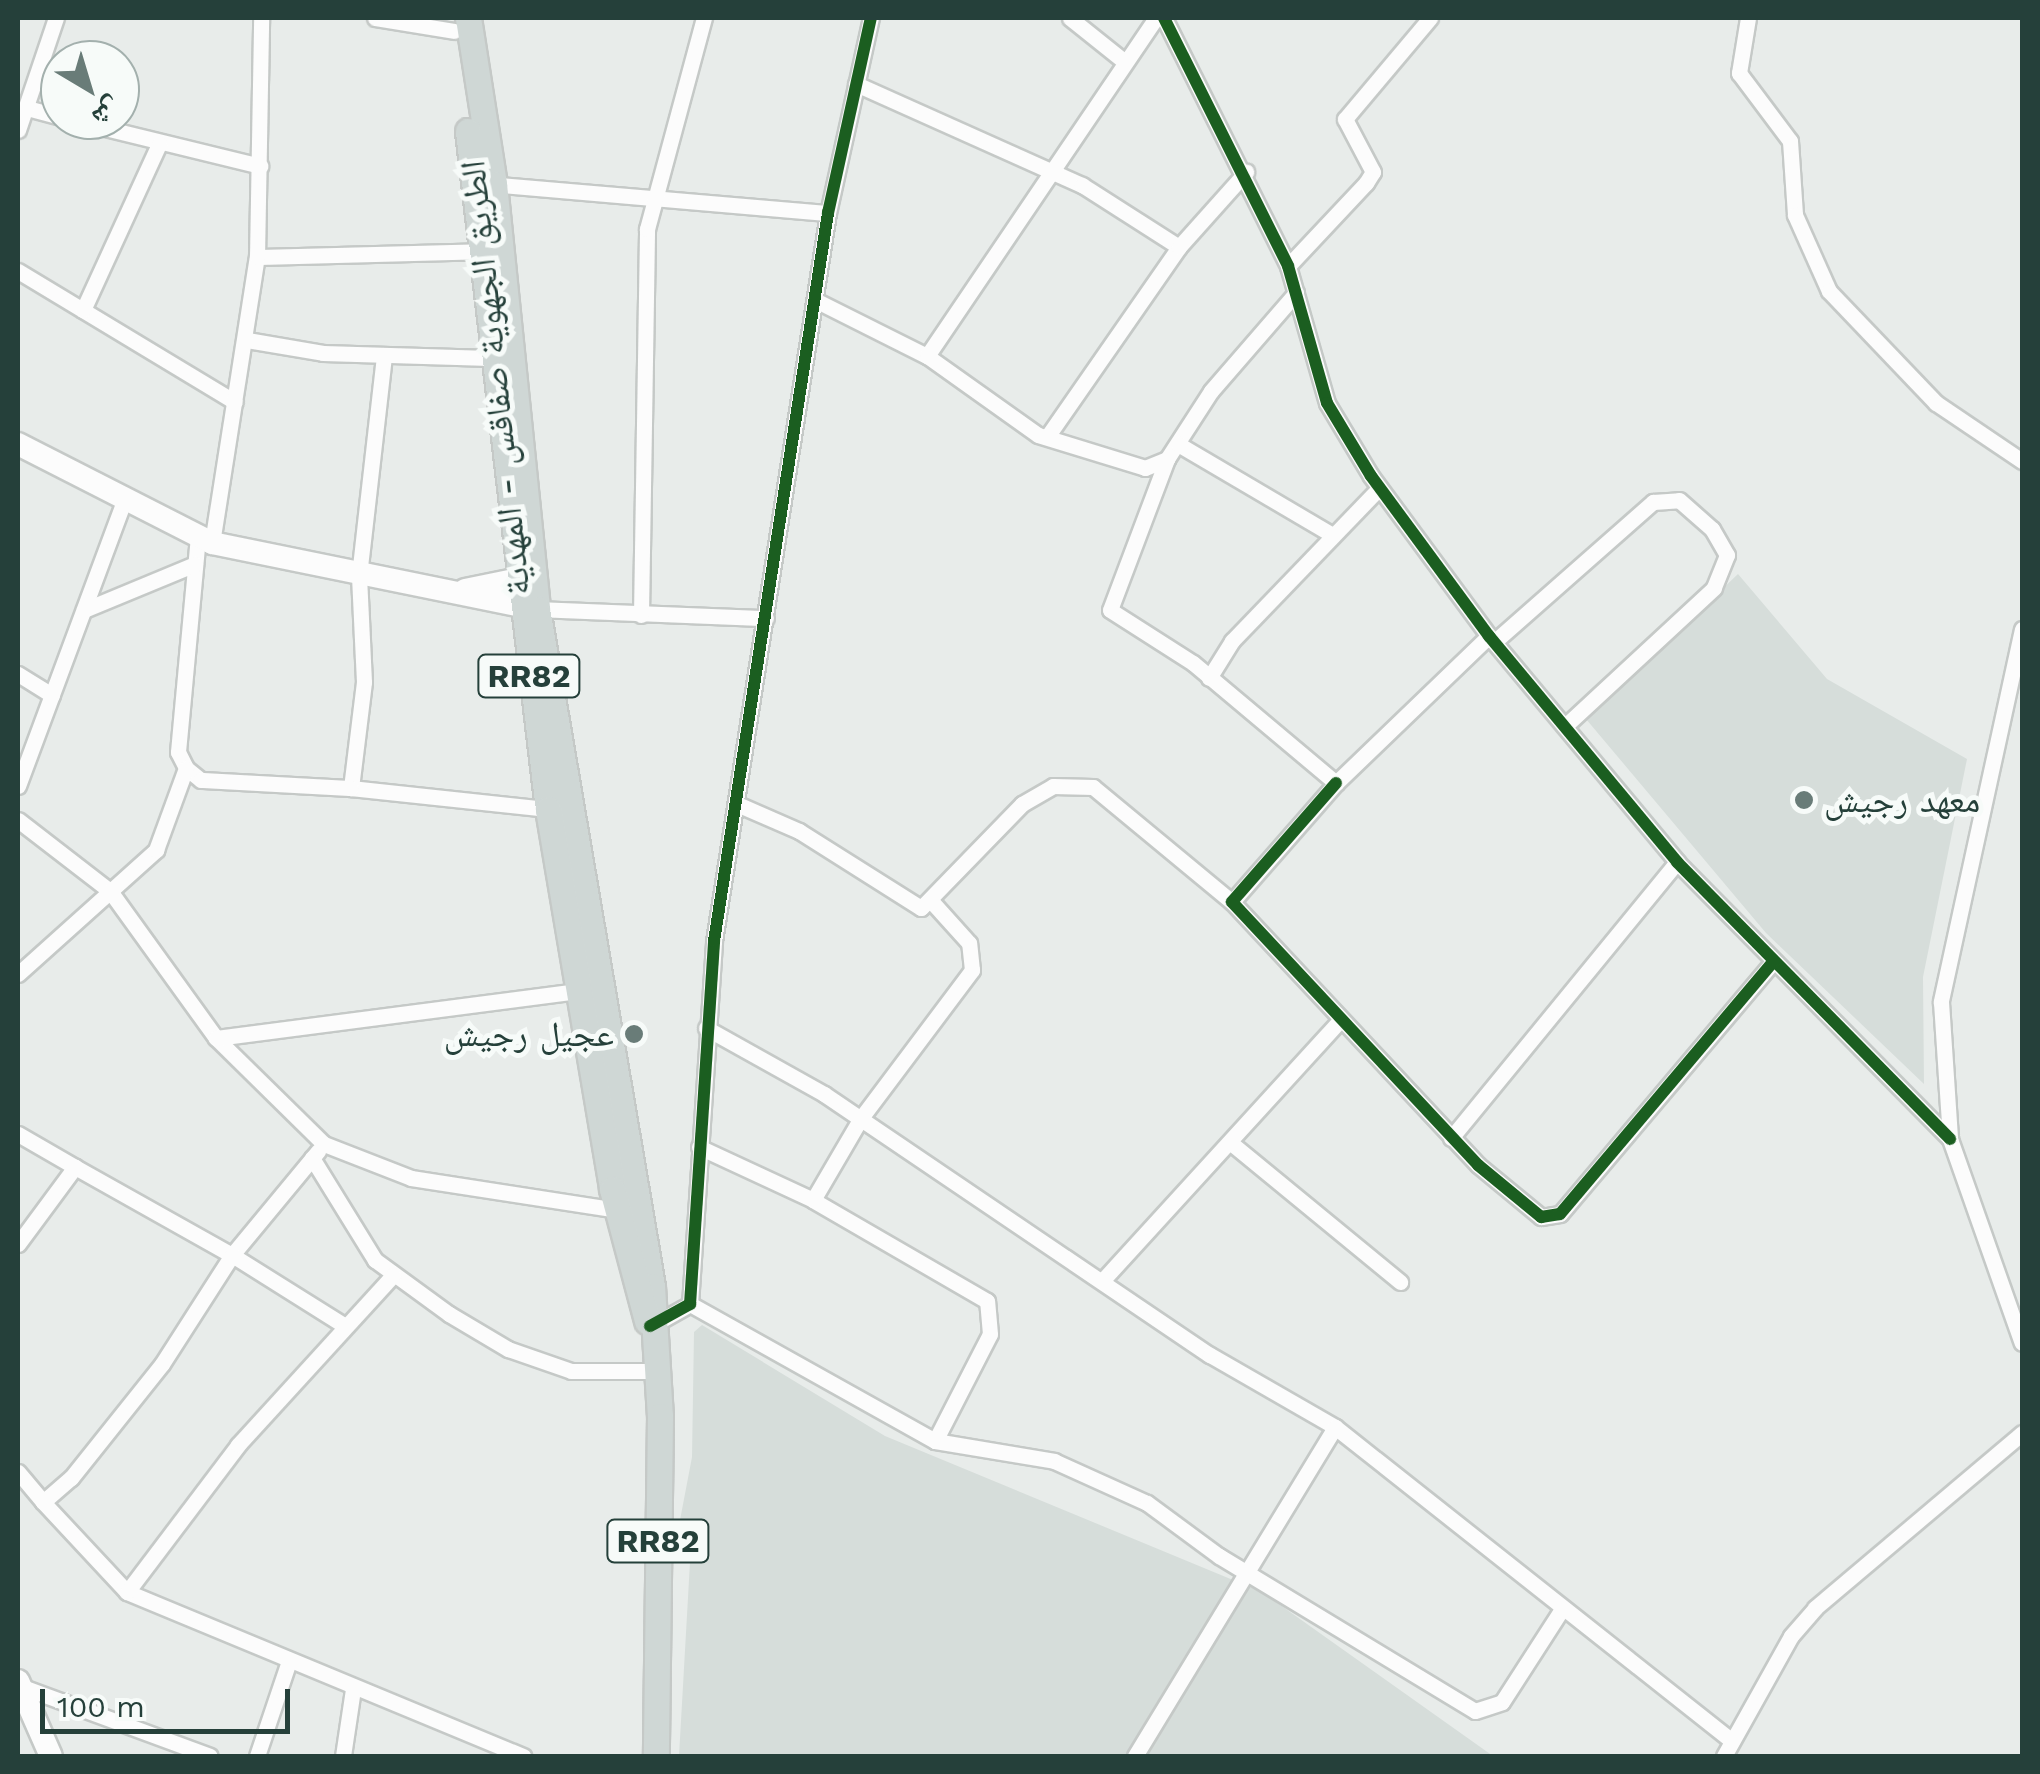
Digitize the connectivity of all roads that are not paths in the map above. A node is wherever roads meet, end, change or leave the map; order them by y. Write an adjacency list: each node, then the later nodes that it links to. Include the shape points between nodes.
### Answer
1 (56, 18): 15 (street)
2 (262, 18): 20 (street)
3 (375, 18): 11 (street)
4 (704, 18): 24 (street)
5 (852, 18): 12 (street)
6 (1070, 18): 13 (street)
7 (1156, 18): 13 (street)
8 (1164, 18): 22 (street)
9 (1430, 18): 29 (street, via 1345,119 1372,172 1366,183)
10 (1748, 18): 43 (street, via 1738,74 1790,141 1795,215 1829,291 1936,402)
11 (458, 22): 23 (main road, الطريق الجهوية صفاقس - المهدية / RR82)
12 (870, 22): 14 (street)
13 (1126, 62): 21 (street)
14 (856, 84): 21 (street); 25 (street)
15 (27, 108): 16 (street); 17 (street)
16 (40, 111)
17 (18, 130)
18 (140, 139): 19 (street)
19 (159, 144): 20 (street); 33 (street)
20 (260, 166): 28 (street)
21 (1050, 172): 26 (street); 36 (street)
22 (1246, 172): 26 (street); 29 (street)
23 (485, 184): 24 (street); 27 (main road, الطريق الجهوية صفاقس - المهدية / RR82); 50 (main road, الطريق الجهوية صفاقس - المهدية / RR82)
24 (656, 194): 25 (street); 54 (street, via 647,230)
25 (828, 213): 32 (street)
26 (1179, 246): 39 (street)
27 (482, 251): 28 (street); 37 (main road, الطريق الجهوية صفاقس - المهدية / RR82)
28 (257, 257): 34 (street)
29 (1288, 266): 31 (street)
30 (18, 271): 33 (street)
31 (1296, 293): 41 (street, via 1211,391); 44 (street, via 1334,419)
32 (817, 301): 36 (street); 55 (street)
33 (83, 310): 38 (street)
34 (247, 340): 35 (street); 38 (street)
35 (384, 356): 37 (street); 49 (street)
36 (927, 356): 39 (street)
37 (490, 358): 50 (main road, الطريق الجهوية صفاقس - المهدية / RR82)
38 (235, 402): 47 (street)
39 (1047, 437): 42 (street, via 1132,469)
40 (18, 444): 45 (street)
41 (1178, 444): 42 (street); 46 (street)
42 (1167, 459): 59 (street, via 1110,610)
43 (2022, 460)
44 (1380, 488): 46 (street); 57 (street)
45 (123, 503): 47 (street); 53 (street)
46 (1331, 534): 59 (street, via 1232,640)
47 (205, 540): 48 (street); 49 (street)
48 (195, 564): 53 (street); 62 (street, via 178,752)
49 (359, 576): 51 (street); 65 (street, via 364,682)
50 (525, 577): 51 (street); 52 (main road, الطريق الجهوية صفاقس - المهدية / RR82)
51 (456, 592): 52 (street)
52 (528, 608): 54 (street); 67 (main road, الطريق الجهوية صفاقس - المهدية / RR82); 75 (main road, الطريق الجهوية صفاقس - المهدية / RR82)
53 (84, 610): 60 (street)
54 (641, 614): 55 (street)
55 (766, 618): 66 (street)
56 (2022, 629): 82 (street, via 1942,1002)
57 (1491, 639): 61 (street); 61 (street, via 1653,502 1678,500 1712,529 1728,555 1714,588); 63 (street)
58 (18, 674): 60 (street)
59 (1209, 678): 63 (street)
60 (52, 695): 64 (street)
61 (1564, 726): 69 (street)
62 (186, 768): 65 (street, via 200,780); 70 (street, via 166,835)
63 (1336, 783): 71 (street)
64 (18, 786)
65 (351, 788): 67 (street)
66 (736, 804): 72 (street, via 799,831 905,902); 77 (street)
67 (548, 809): 75 (main road, الطريق الجهوية صفاقس - المهدية / RR82)
68 (18, 820): 70 (street)
69 (1677, 862): 73 (street); 81 (street)
70 (110, 892): 74 (street); 78 (street)
71 (1232, 902): 72 (street, via 1108,793 1070,784 1022,804); 76 (street)
72 (933, 903): 79 (street, via 969,943 972,970)
73 (1773, 962): 81 (street, via 1552,1220); 82 (street)
74 (18, 974)
75 (587, 991): 78 (street); 89 (main road, الطريق الجهوية صفاقس - المهدية / RR82)
76 (1338, 1021): 81 (street); 83 (street)
77 (706, 1028): 79 (street); 85 (street)
78 (216, 1038): 84 (street)
79 (861, 1118): 88 (street); 93 (street)
80 (18, 1134): 87 (street)
81 (1452, 1138)
82 (1950, 1139): 98 (street)
83 (1231, 1143): 93 (street); 94 (street)
84 (324, 1144): 86 (street); 89 (street, via 410,1178)
85 (699, 1147): 88 (street); 95 (street)
86 (312, 1158): 91 (street); 92 (street, via 362,1244)
87 (75, 1168): 90 (street); 91 (street)
88 (813, 1200): 102 (street, via 987,1300 990,1334)
89 (627, 1210): 97 (main road, الطريق الجهوية صفاقس - المهدية / RR82)
90 (18, 1244)
91 (232, 1255): 96 (street); 104 (street, via 162,1364)
92 (393, 1275): 96 (street); 99 (street, via 508,1349 571,1371)
93 (1102, 1282): 100 (street)
94 (1400, 1282)
95 (690, 1304): 97 (street); 102 (street)
96 (342, 1324): 106 (street, via 238,1444)
97 (650, 1326): 99 (main road, الطريق الجهوية صفاقس - المهدية / RR82)
98 (2022, 1343)
99 (656, 1371): 117 (main road, الطريق الجهوية صفاقس - المهدية / RR82)
100 (1335, 1427): 105 (street); 107 (street)
101 (2022, 1434): 111 (street, via 1815,1608)
102 (935, 1441): 105 (street, via 982,1443 1081,1470 1166,1514)
103 (18, 1472): 104 (street)
104 (42, 1502): 106 (street)
105 (1250, 1571): 107 (street, via 1475,1710 1502,1702); 118 (street)
106 (127, 1592): 108 (street)
107 (1562, 1610): 111 (street)
108 (288, 1664): 110 (street); 114 (street)
109 (19, 1684): 112 (street); 113 (street)
110 (354, 1689): 115 (street); 116 (street)
111 (1728, 1749)
112 (51, 1756)
113 (210, 1756)
114 (257, 1756)
115 (343, 1756)
116 (523, 1756)
117 (656, 1756)
118 (1134, 1756)

